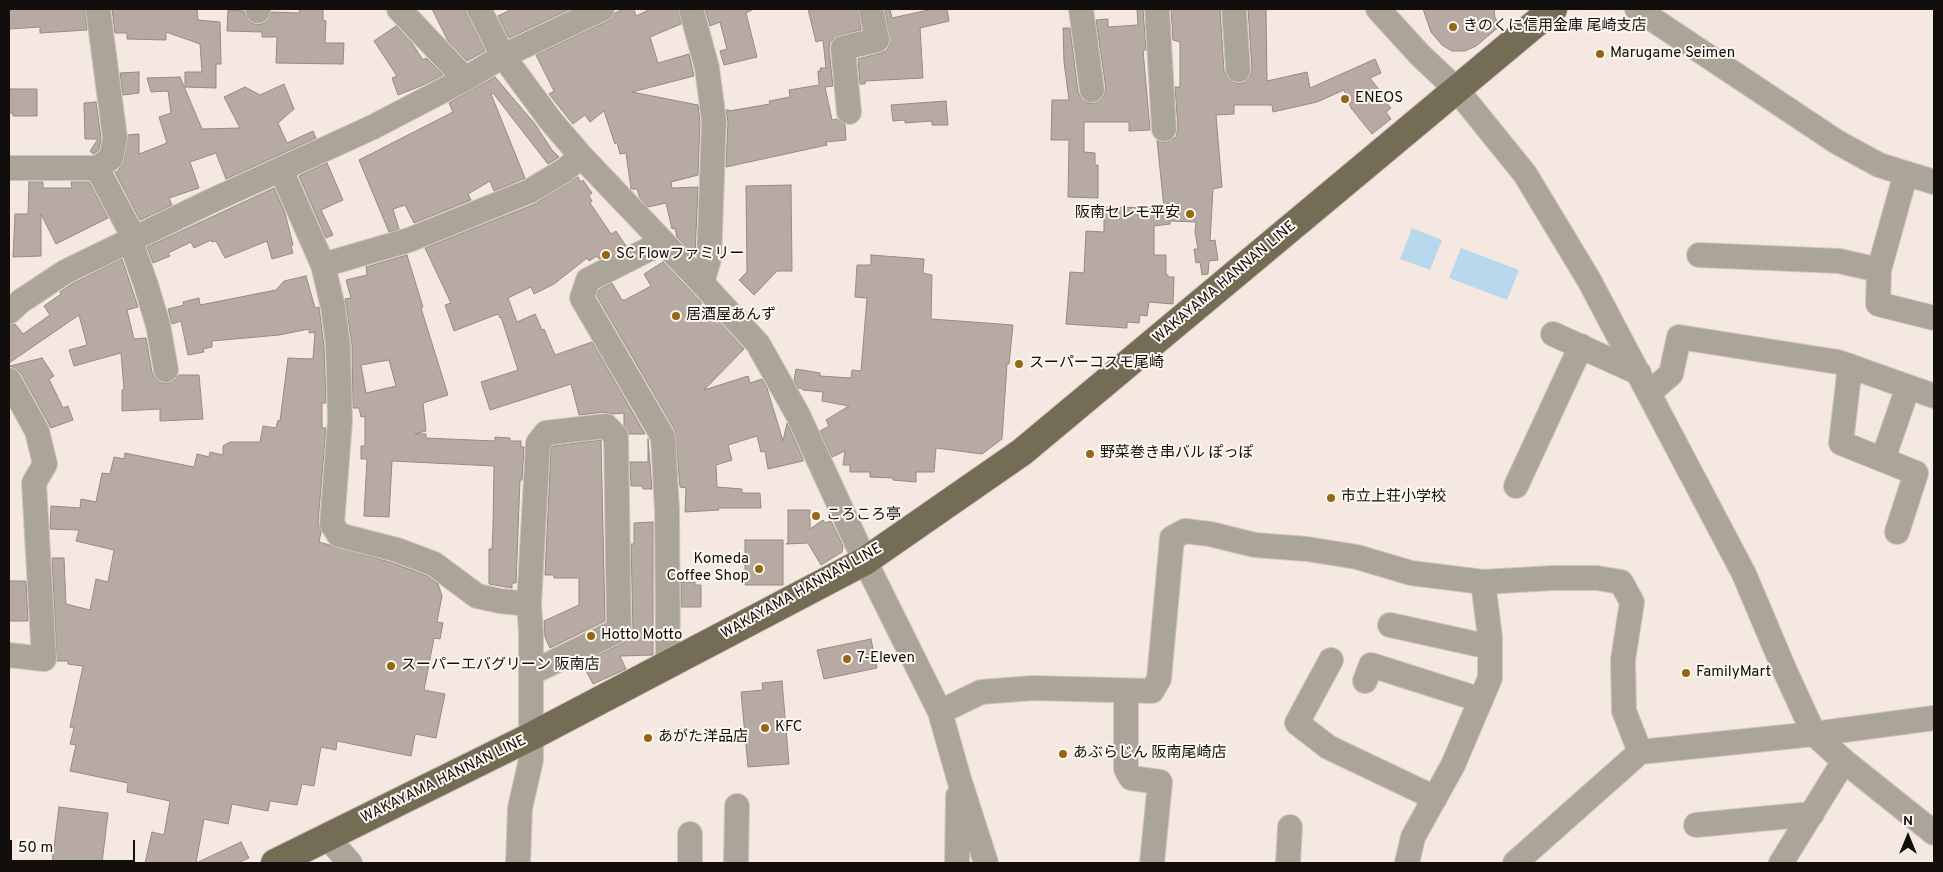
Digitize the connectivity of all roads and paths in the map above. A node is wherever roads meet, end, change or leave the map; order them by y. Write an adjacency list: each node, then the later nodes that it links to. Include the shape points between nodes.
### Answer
1 (98, 9): 22 (street, via 115,138 111,158)
2 (399, 9): 15 (street)
3 (479, 9): 13 (street)
4 (602, 9): 13 (street)
5 (691, 9): 31 (street, via 707,68 714,121 709,259)
6 (871, 9): 18 (street, via 877,40 842,48)
7 (1081, 9): 16 (street)
8 (1157, 9): 19 (street)
9 (1234, 9): 14 (street)
10 (1378, 9): 17 (street)
11 (1553, 9): 17 (main road, WAKAYAMA HANNAN LINE)
12 (1637, 9): 24 (street, via 1837,142 1879,164)
13 (504, 56): 15 (street); 20 (street)
14 (1238, 70)
15 (465, 79): 23 (street, via 374,128)
16 (1092, 90)
17 (1457, 90): 39 (street, via 1525,174 1589,280); 45 (main road, WAKAYAMA HANNAN LINE, via 1022,452)
18 (849, 112)
19 (1164, 129)
20 (581, 156): 27 (street); 29 (street, via 530,191 409,240)
21 (9, 168): 22 (street)
22 (96, 168): 26 (street)
23 (281, 170): 26 (street); 29 (street)
24 (1906, 173): 25 (street); 30 (street)
25 (1934, 182)
26 (131, 239): 32 (street, via 65,272); 37 (street, via 158,325)
27 (663, 242): 31 (street); 52 (street, via 588,280 582,298 663,437 668,510)
28 (1699, 255): 30 (street, via 1839,261)
29 (323, 265): 47 (street, via 338,345 340,420 332,524 339,536 398,550 434,564 477,596)
30 (1879, 270): 33 (street, via 1878,304)
31 (702, 283): 45 (street, via 758,344 798,415)
32 (9, 312)
33 (1934, 318)
34 (1553, 334): 35 (street)
35 (1581, 346): 39 (street); 43 (street)
36 (1850, 366): 39 (street, via 1679,337 1671,374); 40 (street); 42 (street, via 1842,443)
37 (166, 370)
38 (9, 380): 50 (street, via 37,431 45,464 34,483 44,659)
39 (1644, 383): 59 (street, via 1744,574)
40 (1908, 387): 41 (street); 42 (street)
41 (1934, 396)
42 (1883, 459): 44 (street, via 1916,472)
43 (1516, 486)
44 (1897, 532)
45 (865, 561): 52 (main road, WAKAYAMA HANNAN LINE); 57 (street)
46 (1483, 582): 49 (street); 55 (street, via 1411,573 1357,557 1255,545 1185,531 1172,538 1158,679 1152,691); 61 (street, via 1553,578 1597,578 1621,582 1632,602 1623,660 1624,711)
47 (529, 604): 53 (street); 53 (street, via 538,443 546,433 606,426 616,436 619,630)
48 (1390, 625): 49 (street)
49 (1490, 647): 56 (street, via 1490,678)
50 (9, 655)
51 (1331, 660): 64 (street, via 1297,723 1328,747)
52 (668, 664): 60 (main road, WAKAYAMA HANNAN LINE)
53 (531, 673): 60 (street)
54 (1365, 681): 56 (street, via 1371,665)
55 (1126, 691): 57 (street, via 1033,688 981,692); 79 (street, via 1126,769 1131,778 1160,782)
56 (1481, 700): 64 (street, via 1454,765)
57 (940, 712): 63 (street)
58 (1934, 718): 59 (street)
59 (1814, 734): 61 (street); 62 (street)
60 (530, 737): 71 (main road, WAKAYAMA HANNAN LINE); 74 (street, via 531,760 520,808)
61 (1640, 752): 82 (street)
62 (1844, 761): 66 (street); 69 (street)
63 (959, 779): 77 (street); 78 (street)
64 (1435, 798): 81 (street, via 1413,836)
65 (736, 806): 76 (street)
66 (1812, 814): 67 (street); 83 (street)
67 (1696, 824)
68 (1290, 827): 80 (street)
69 (1934, 833)
70 (690, 834): 75 (street)
71 (328, 837): 72 (main road, WAKAYAMA HANNAN LINE); 73 (street)
72 (275, 863)
73 (350, 863)
74 (518, 863)
75 (690, 863)
76 (736, 863)
77 (957, 863)
78 (986, 863)
79 (1152, 863)
80 (1288, 863)
81 (1407, 863)
82 (1514, 863)
83 (1781, 863)

